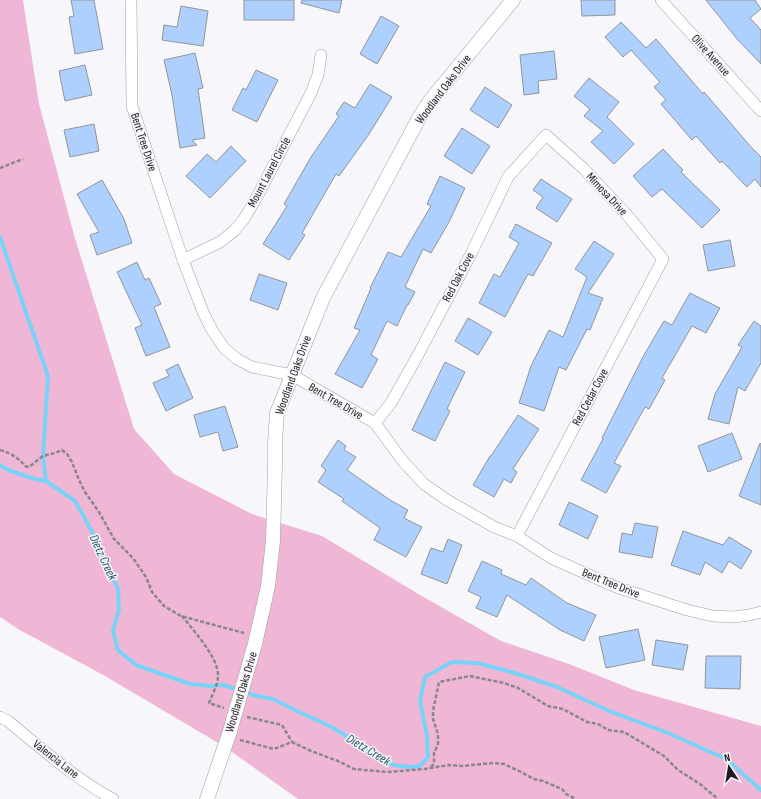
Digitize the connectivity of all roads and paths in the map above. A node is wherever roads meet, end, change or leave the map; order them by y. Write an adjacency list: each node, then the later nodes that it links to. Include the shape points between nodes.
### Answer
1 (131, 0): 10 (street, Bent Tree Drive, via 132,106)
2 (513, 0): 11 (street, Woodland Oaks Drive, via 430,101 323,298)
3 (661, 0): 5 (street, Olive Avenue)
4 (322, 55): 10 (street, Mount Laurel Circle, via 311,93 244,219 220,242)
5 (761, 111)
6 (546, 135): 9 (street, Mimosa Drive, via 583,168); 12 (street, Red Oak Cove, via 508,177 418,355 391,403)
7 (23, 159): 8 (path)
8 (0, 168)
9 (663, 259): 14 (street, Red Cedar Cove)
10 (183, 260): 11 (street, Bent Tree Drive, via 203,312 224,348 252,367)
11 (292, 375): 12 (street, Bent Tree Drive); 16 (street, Woodland Oaks Drive, via 277,413 272,549 268,586)
12 (375, 423): 14 (street, Bent Tree Drive, via 402,460 424,484 494,527)
13 (0, 450): 16 (path, via 14,455 29,467 43,456 62,450 72,462 85,492 114,539 133,558 146,577 152,592 164,606 181,616)
14 (518, 536): 15 (street, Bent Tree Drive, via 551,558 616,587 673,605 713,616 734,617)
15 (761, 612)
16 (257, 640): 18 (street, Woodland Oaks Drive, bridge)
17 (0, 717): 20 (street, Valencia Lane)
18 (229, 734): 19 (path, via 274,749 292,742 354,769 387,772); 22 (street, Woodland Oaks Drive)
19 (431, 767): 23 (path, via 504,764 562,789); 24 (path, via 438,744 433,711 439,682 470,676 518,688 548,706 563,709 608,730 624,732 664,756 678,770)
20 (98, 796): 21 (street, Valencia Lane)
21 (113, 799)
22 (207, 799)
23 (576, 799)
24 (718, 799)

